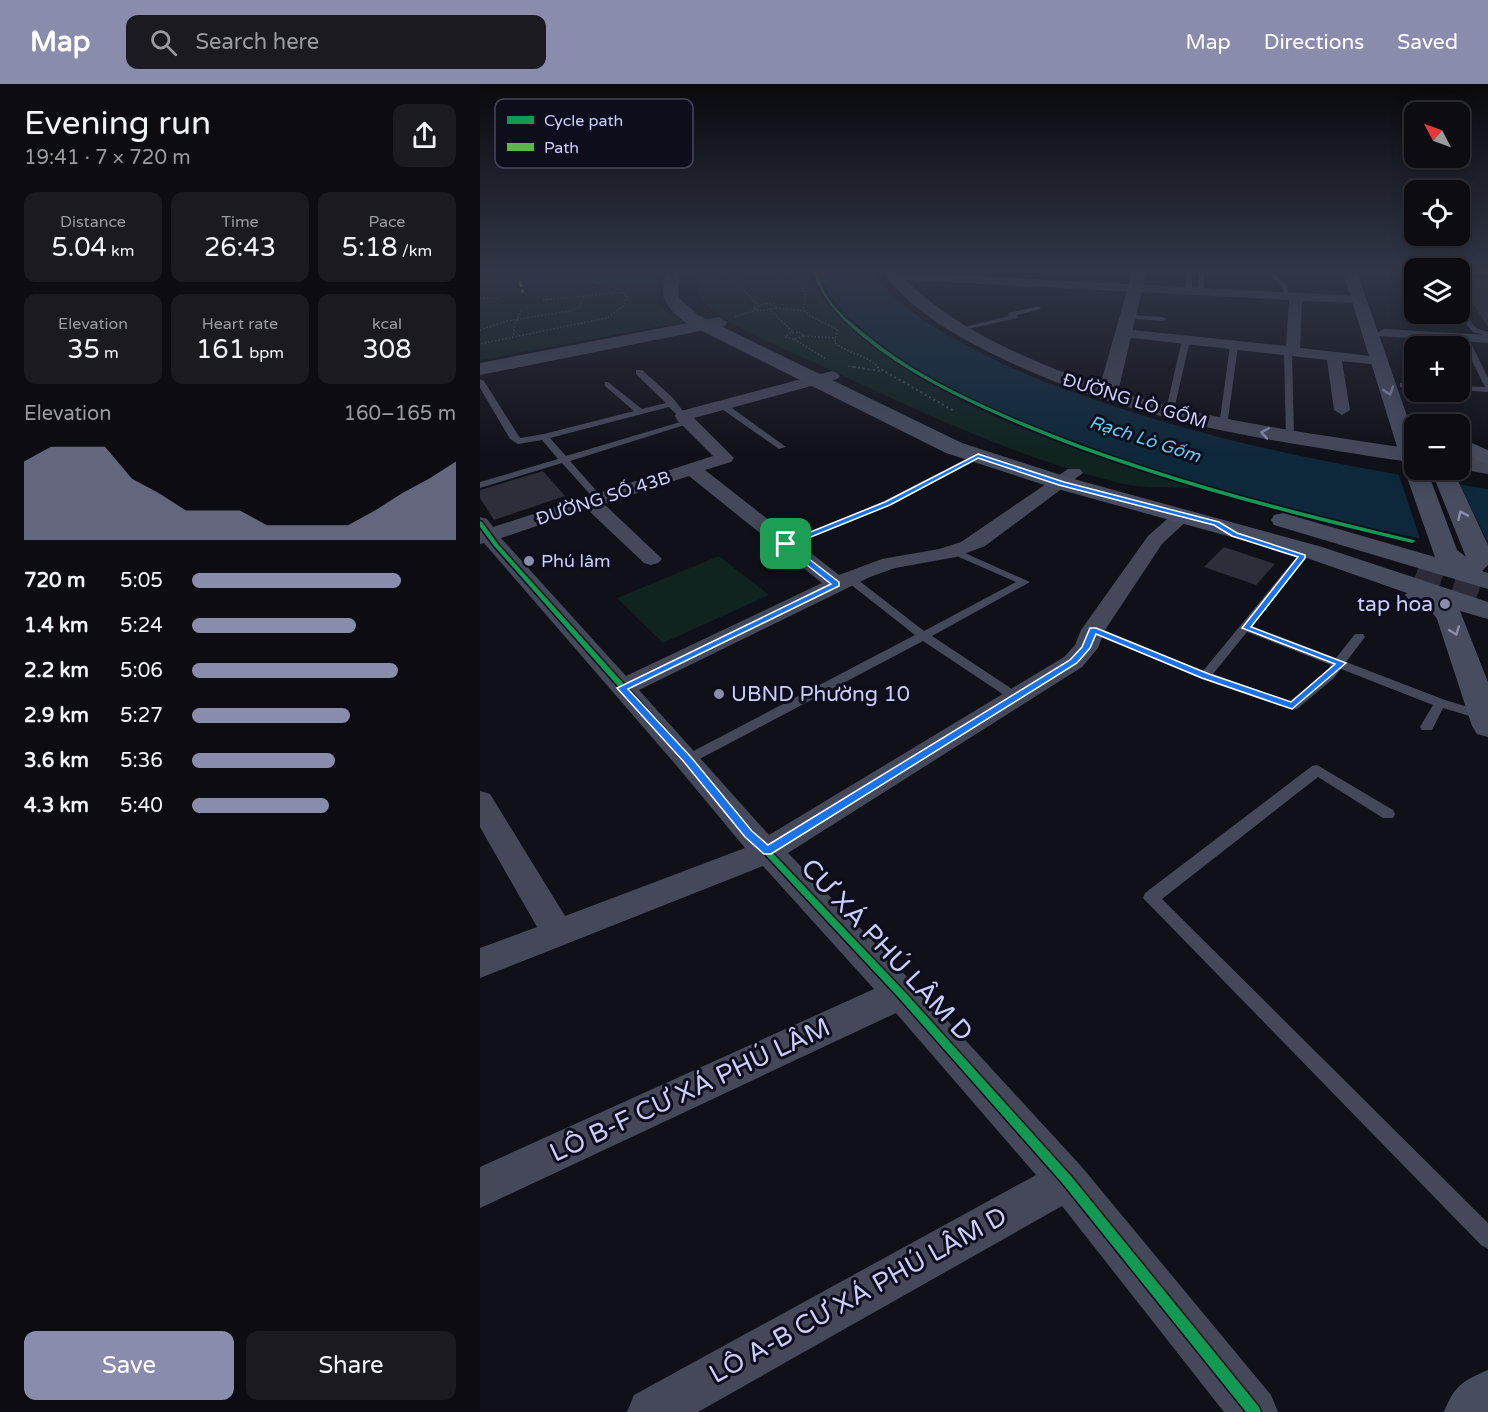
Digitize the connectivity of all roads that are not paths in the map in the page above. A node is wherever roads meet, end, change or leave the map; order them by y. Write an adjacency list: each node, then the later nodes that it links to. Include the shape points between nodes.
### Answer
1 (672, 331): 18 (street)
2 (734, 331): 21 (main road)
3 (963, 331): 26 (street, ĐƯỜNG LÒ GỐM, via 1030,366)
4 (1123, 331): 26 (street)
5 (1149, 331): 12 (street)
6 (1291, 331): 15 (street)
7 (1371, 331): 17 (main road)
8 (1384, 333): 9 (street); 20 (main road)
9 (1444, 336)
10 (1470, 338): 11 (street)
11 (1488, 339)
12 (1186, 340): 13 (street); 31 (lane)
13 (1234, 346): 15 (street); 33 (lane)
14 (1470, 350): 25 (lane)
15 (1291, 352): 16 (street); 36 (lane)
16 (1334, 356): 17 (street); 28 (street)
17 (1378, 361): 32 (main road, one-way to 32)
18 (480, 369)
19 (639, 372): 30 (lane)
20 (1404, 375)
21 (823, 378): 27 (street); 40 (main road, via 921,433); 47 (main road)
22 (480, 381): 35 (lane, via 513,437 518,441)
23 (608, 384): 29 (lane)
24 (1470, 388): 25 (lane)
25 (1488, 388)
26 (1107, 396): 31 (street, ĐƯỜNG LÒ GỐM)
27 (722, 405): 30 (street); 38 (lane)
28 (1342, 410)
29 (639, 411): 30 (lane); 35 (lane)
30 (681, 414): 42 (lane); 44 (street, ĐƯỜNG SỐ 43B, via 726,458)
31 (1169, 414): 33 (street, ĐƯỜNG LÒ GỐM)
32 (1409, 414)
33 (1223, 426): 36 (street, ĐƯỜNG LÒ GỐM, one-way to 33)
34 (1404, 427): 37 (street)
35 (544, 437): 42 (lane)
36 (1290, 437): 37 (street, ĐƯỜNG LÒ GỐM)
37 (1343, 445): 43 (street, ĐƯỜNG LÒ GỐM)
38 (782, 447)
39 (1470, 449): 41 (main road)
40 (978, 456): 47 (main road); 55 (lane, via 887,504)
41 (1488, 458)
42 (564, 459): 50 (lane); 51 (lane)
43 (1404, 460)
44 (691, 468): 51 (street, ĐƯỜNG SỐ 43B); 55 (street)
45 (1470, 468): 46 (street)
46 (1488, 468)
47 (1068, 478): 52 (main road); 53 (main road, via 1192,506); 56 (street, via 978,542)
48 (1420, 480): 59 (main road, via 1446,554)
49 (1451, 480): 59 (main road, one-way to 49)
50 (480, 484)
51 (595, 501): 54 (street, ĐƯỜNG SỐ 43B); 58 (street)
52 (1182, 516): 53 (main road); 64 (street, via 1155,540)
53 (1222, 518): 57 (main road, via 1235,534); 59 (main road, via 1263,514); 60 (main road, via 1244,528); 62 (main road)
54 (483, 532): 69 (street, CƯ XÁ PHÚ LÂM D)
55 (786, 544): 61 (street)
56 (956, 552): 61 (street, via 897,561); 65 (lane, via 1025,582)
57 (1303, 556): 63 (lane); 72 (main road, one-way to 72, via 1444,607)
58 (651, 559)
59 (1477, 571): 62 (main road)
60 (1418, 573)
61 (843, 581): 65 (lane); 69 (street)
62 (1486, 617)
63 (1246, 628): 67 (lane); 68 (lane)
64 (1093, 630): 68 (lane); 70 (street, via 1086,648 1073,662)
65 (921, 635): 70 (lane); 74 (lane)
66 (1359, 637): 67 (lane)
67 (1341, 663): 68 (lane, via 1292,706); 71 (lane)
68 (1205, 676)
69 (622, 688): 74 (street, CƯ XÁ PHÚ LÂM D)
70 (1017, 698): 77 (street)
71 (1440, 703): 72 (lane); 73 (lane)
72 (1486, 722)
73 (1427, 727)
74 (687, 760): 77 (street, CƯ XÁ PHÚ LÂM D)
75 (480, 802): 78 (street)
76 (1388, 814): 83 (lane, via 1317,770 1151,898)
77 (767, 851): 78 (street); 80 (street, CƯ XÁ PHÚ LÂM D)
78 (557, 932): 79 (street)
79 (480, 963)
80 (901, 994): 81 (street, CƯ XÁ PHÚ LÂM D); 82 (street, LÔ B-F CƯ XÁ PHÚ LÂM)
81 (1066, 1180): 85 (street, LÔ A-B CƯ XÁ PHÚ LÂM D); 86 (street, CƯ XÁ PHÚ LÂM D)
82 (480, 1188)
83 (1488, 1238)
84 (1488, 1399): 87 (main road)
85 (651, 1412)
86 (1254, 1412)
87 (1473, 1412)

